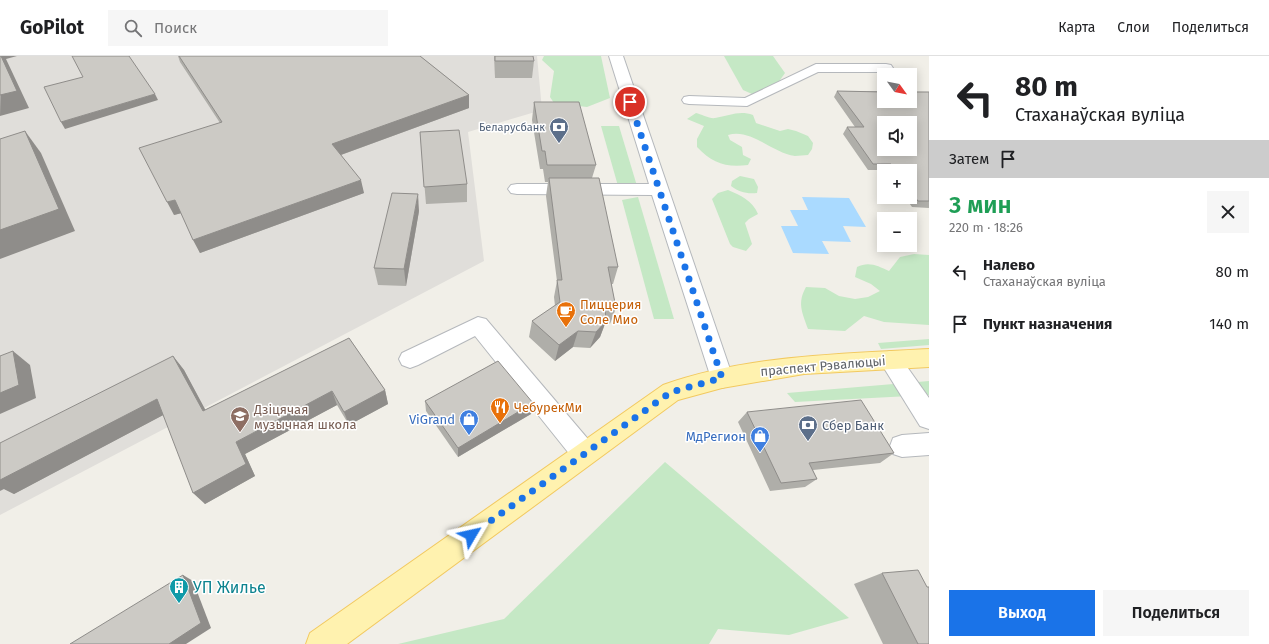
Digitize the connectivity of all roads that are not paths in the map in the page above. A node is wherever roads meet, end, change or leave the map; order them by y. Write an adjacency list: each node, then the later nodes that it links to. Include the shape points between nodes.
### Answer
1 (616, 56): 5 (street)
2 (877, 68): 3 (street, via 816,68 746,102)
3 (689, 100)
4 (517, 189): 5 (street)
5 (659, 190): 9 (street)
6 (929, 358): 8 (main road, праспект Рэвалюцыі)
7 (410, 359): 13 (street, via 478,325)
8 (890, 360): 9 (main road, праспект Рэвалюцыі, via 804,365); 10 (street)
9 (722, 378): 13 (main road, праспект Рэвалюцыі, via 671,392)
10 (929, 418)
11 (929, 444): 12 (street)
12 (902, 446)
13 (584, 454): 14 (main road, праспект Рэвалюцыі)
14 (321, 644)

